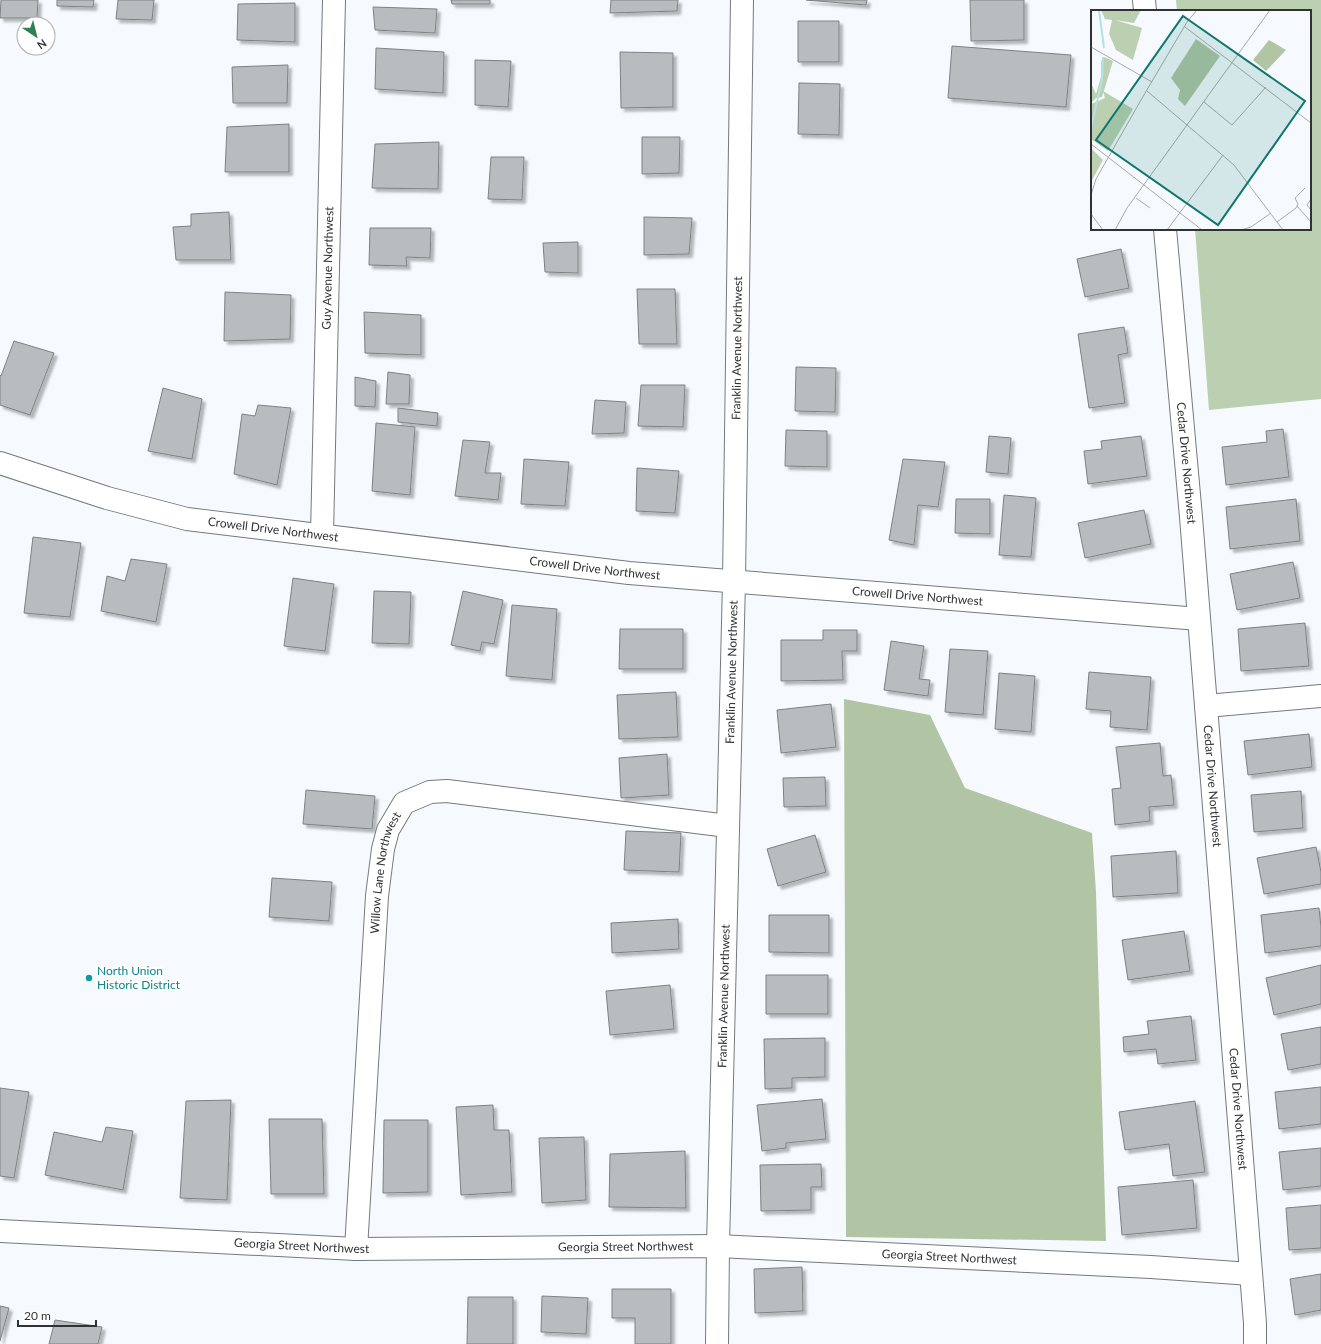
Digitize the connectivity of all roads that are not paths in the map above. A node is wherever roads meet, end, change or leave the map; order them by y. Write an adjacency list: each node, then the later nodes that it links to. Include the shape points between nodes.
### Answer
1 (334, 0): 7 (street, Guy Avenue Northwest)
2 (742, 0): 8 (street, Franklin Avenue Northwest)
3 (1144, 0): 4 (street)
4 (1145, 10)
5 (1165, 230): 9 (street, Cedar Drive Northwest)
6 (0, 463): 7 (street, Crowell Drive Northwest, via 107,498 187,519)
7 (322, 536): 8 (street, Crowell Drive Northwest, via 629,573)
8 (734, 581): 9 (street, Crowell Drive Northwest); 12 (street, Franklin Avenue Northwest)
9 (1199, 618): 11 (street, Cedar Drive Northwest)
10 (1321, 696): 11 (street)
11 (1206, 706): 16 (street, Cedar Drive Northwest)
12 (728, 826): 14 (street, Franklin Avenue Northwest); 15 (street, Willow Lane Northwest, via 446,791 430,792 404,803 388,830 377,896)
13 (0, 1231): 15 (street, Georgia Street Northwest)
14 (718, 1246): 15 (street, Georgia Street Northwest); 16 (street, Georgia Street Northwest); 17 (street, Franklin Avenue Northwest)
15 (356, 1249)
16 (1251, 1274): 18 (street, Cedar Drive Northwest)
17 (717, 1344)
18 (1255, 1344)

